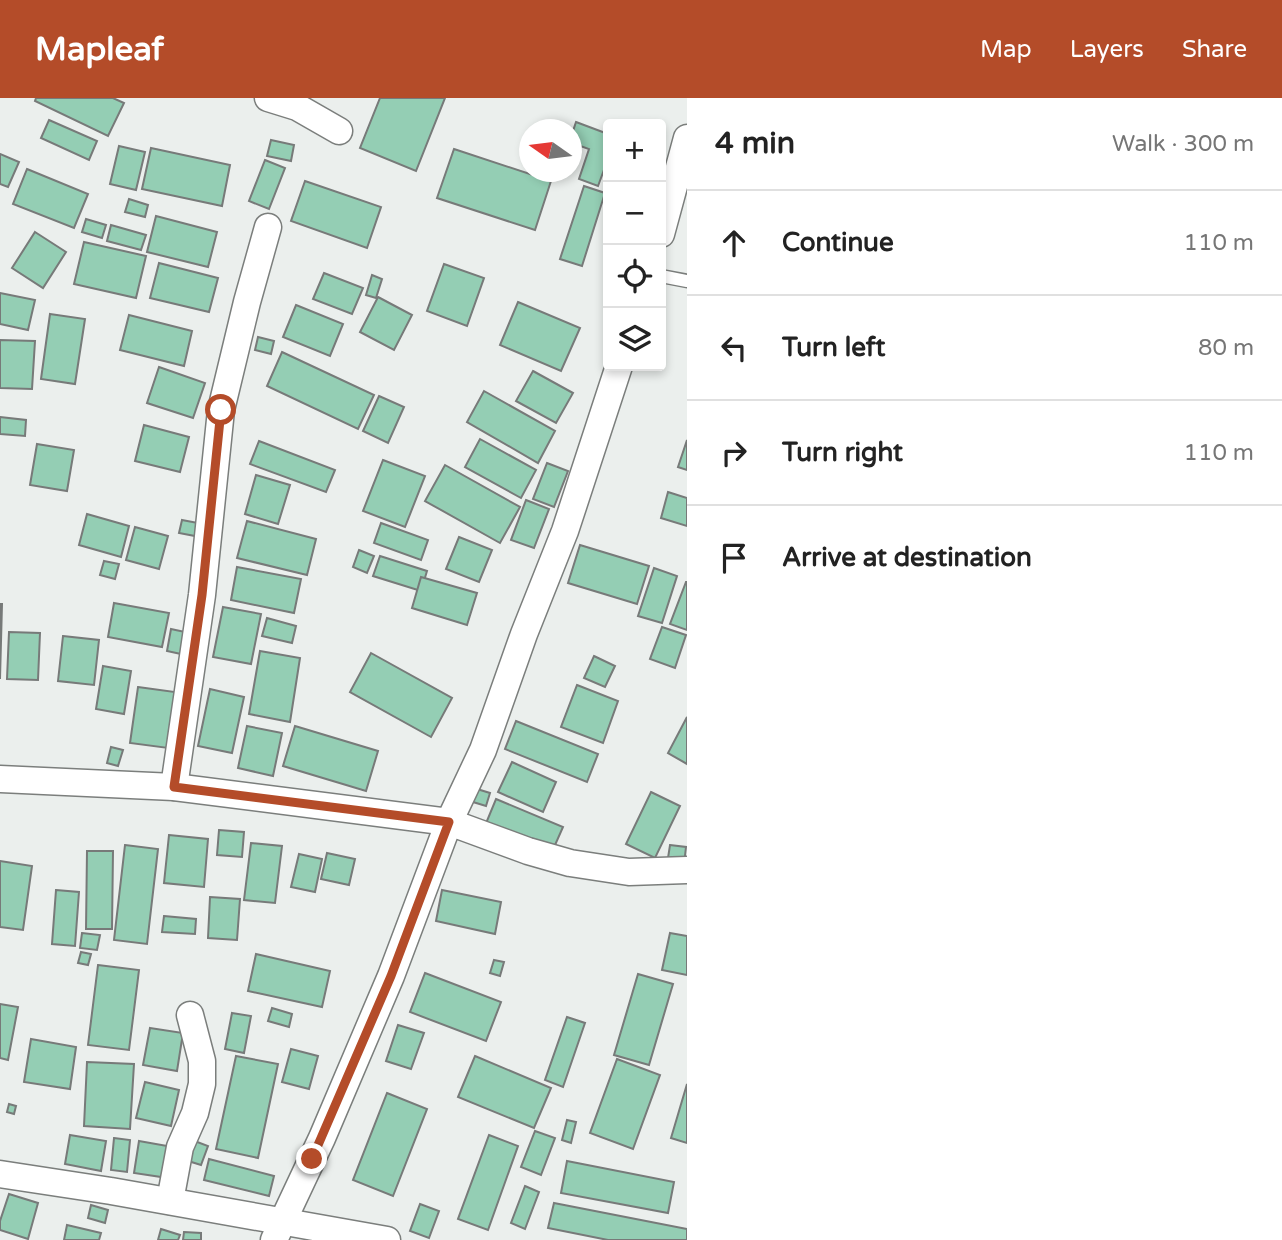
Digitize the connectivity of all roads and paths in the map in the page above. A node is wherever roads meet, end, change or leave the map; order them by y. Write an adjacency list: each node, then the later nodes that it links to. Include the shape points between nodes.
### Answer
1 (268, 98): 2 (street, via 297,107)
2 (339, 131)
3 (687, 138): 4 (street)
4 (666, 216)
5 (268, 227): 10 (street, via 221,410 202,595)
6 (666, 277): 7 (lane)
7 (687, 281)
8 (617, 371): 11 (street, via 565,531 483,750)
9 (0, 779): 10 (street)
10 (174, 787): 11 (street)
11 (449, 822): 12 (street, via 570,863 629,872); 16 (street, via 391,976)
12 (687, 870)
13 (190, 1015): 15 (street, via 202,1062 202,1083 180,1147)
14 (0, 1174): 15 (street)
15 (170, 1201): 16 (street)
16 (278, 1231): 17 (street)
17 (387, 1240)

